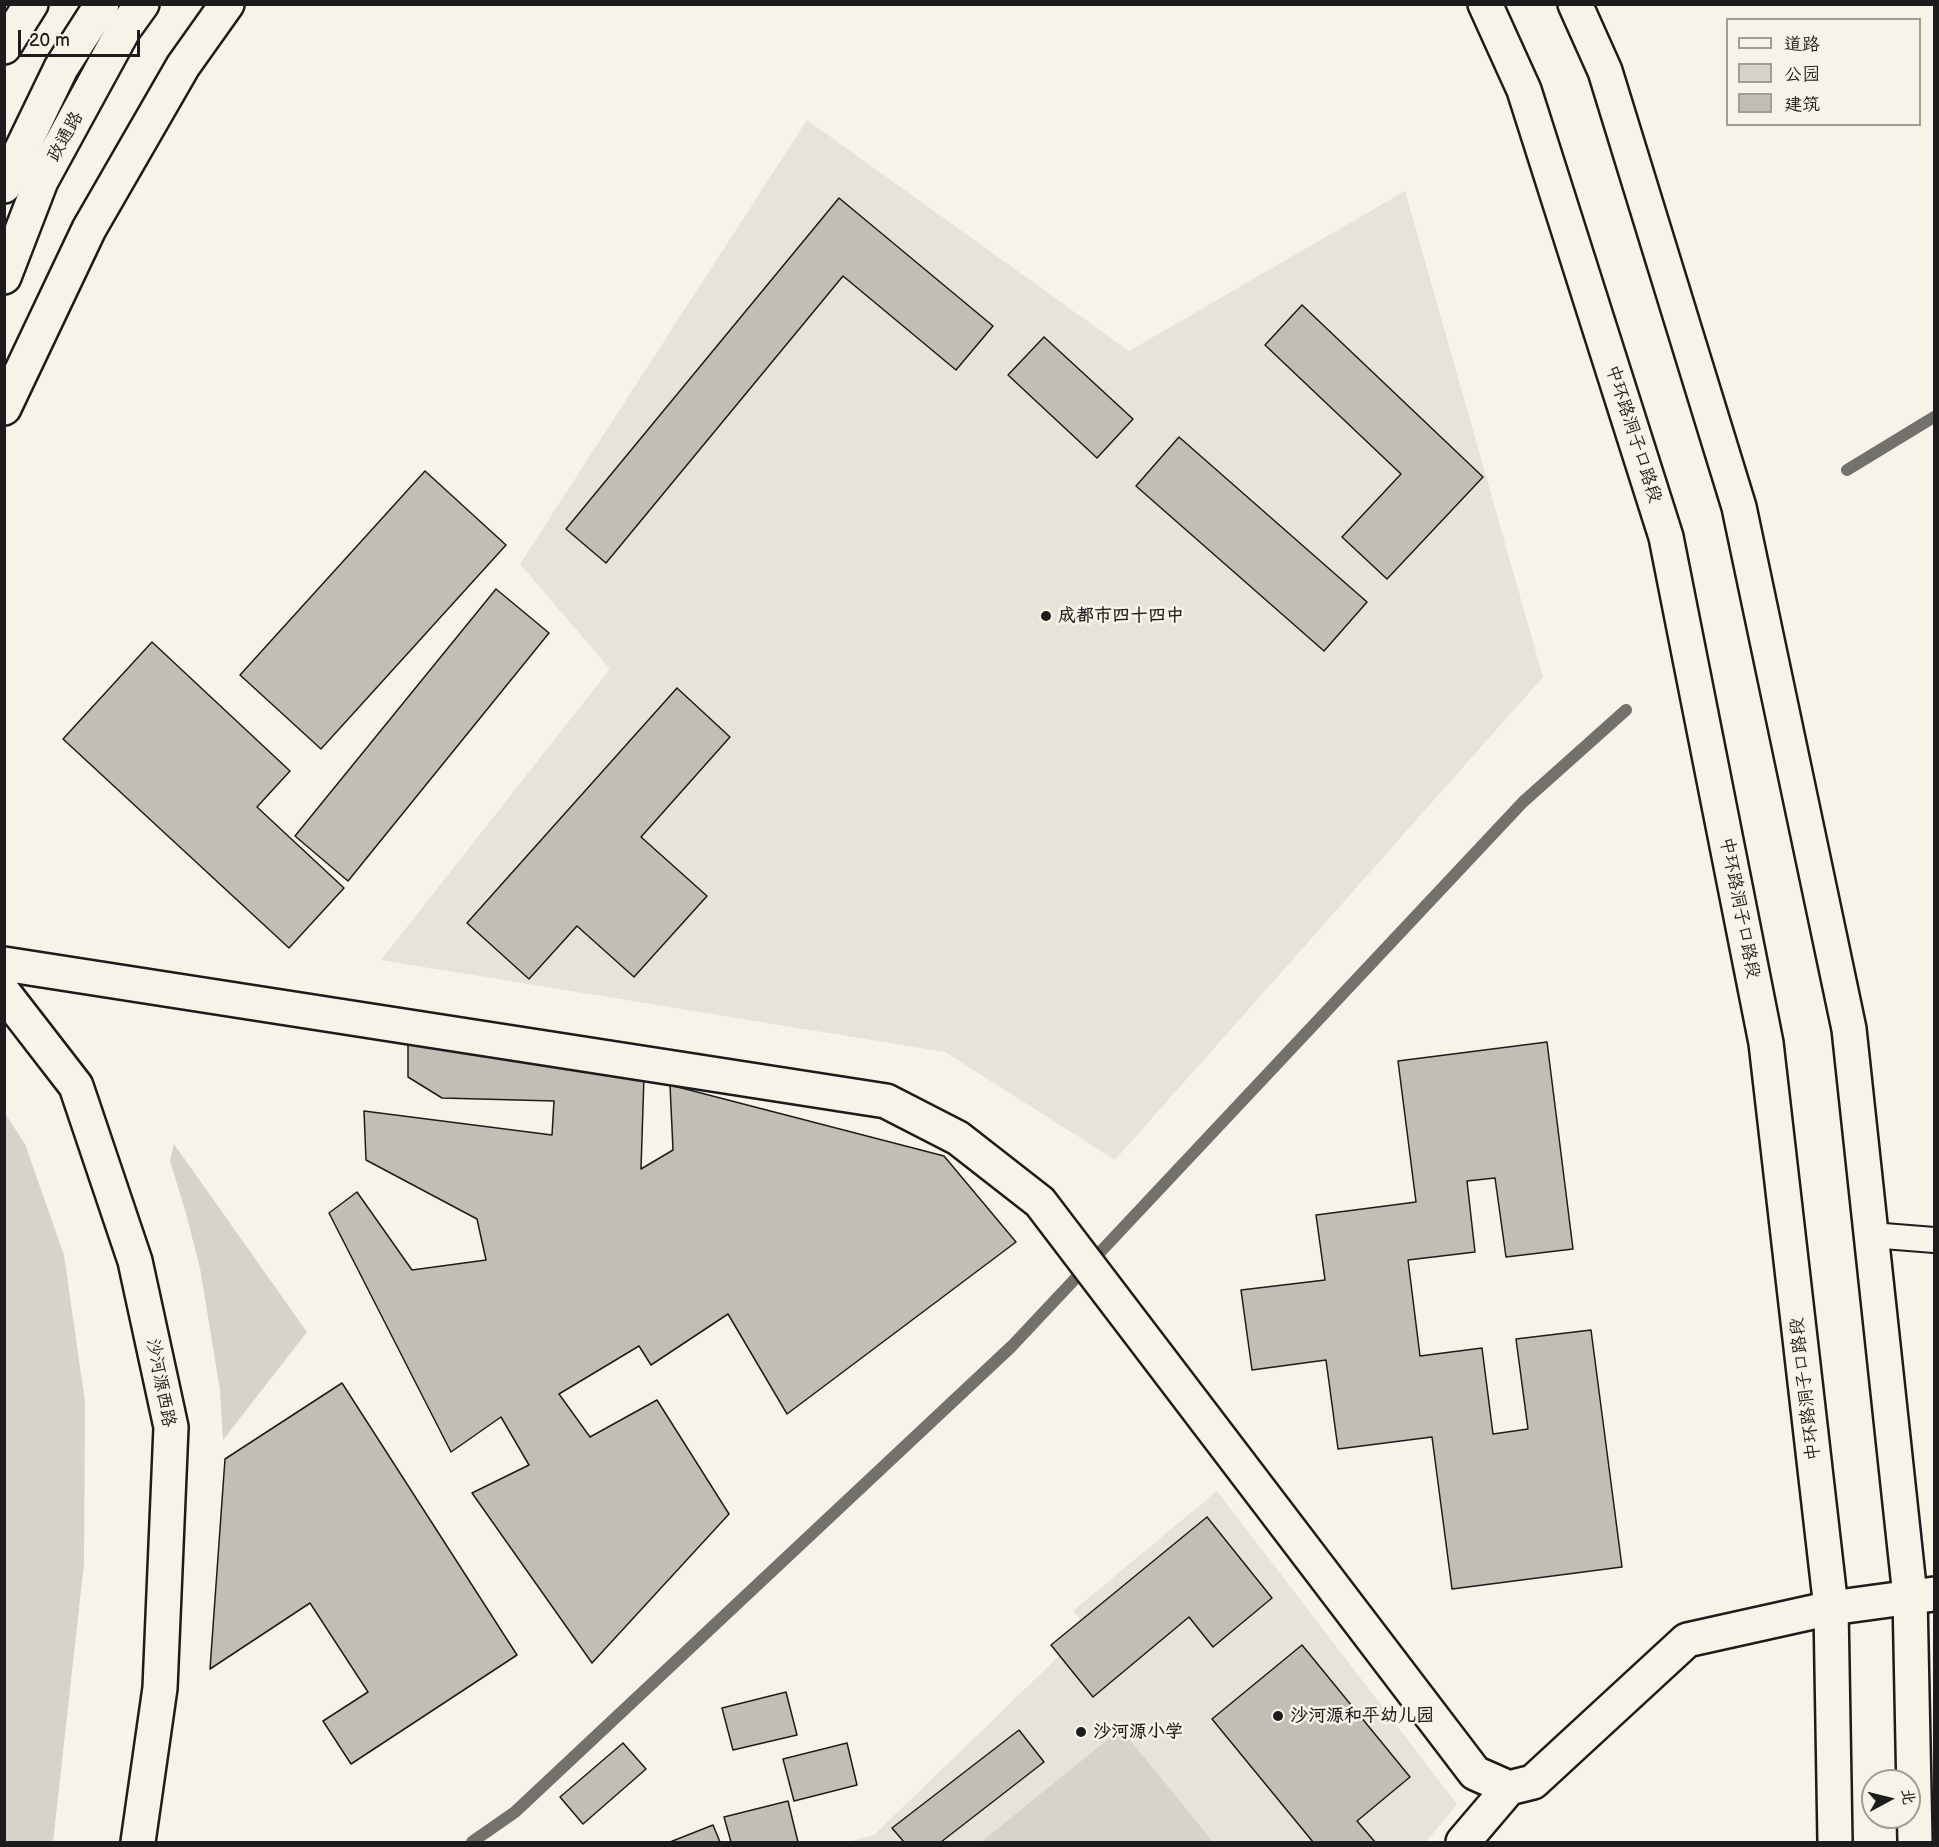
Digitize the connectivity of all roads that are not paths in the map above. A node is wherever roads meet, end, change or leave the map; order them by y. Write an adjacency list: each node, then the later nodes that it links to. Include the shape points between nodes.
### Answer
1 (31, 4): 7 (main road)
2 (102, 4): 8 (main road, via 61,68)
3 (142, 4): 9 (main road, 政通路, via 124,29 41,181)
4 (228, 4): 10 (main road, via 183,66 89,229)
5 (1485, 4): 16 (main road, 中环路洞子口路段, via 1524,90 1666,537 1766,1043)
6 (1575, 4): 13 (main road, via 1605,71 1738,507 1849,1029)
7 (4, 47)
8 (4, 186)
9 (4, 277)
10 (4, 408)
11 (4, 964): 17 (main road, via 886,1101 958,1138 1040,1202 1475,1773)
12 (4, 993): 18 (main road, 沙河源西路, via 76,1086 135,1261 171,1427 160,1688)
13 (1871, 1236): 14 (lane); 15 (main road)
14 (1935, 1240)
15 (1922, 1595): 16 (main road); 21 (main road)
16 (1831, 1608): 17 (main road, via 1687,1640 1533,1782); 20 (main road, 中环路洞子口路段)
17 (1509, 1788): 19 (main road)
18 (138, 1842)
19 (1463, 1842)
20 (1834, 1842)
21 (1915, 1842)

